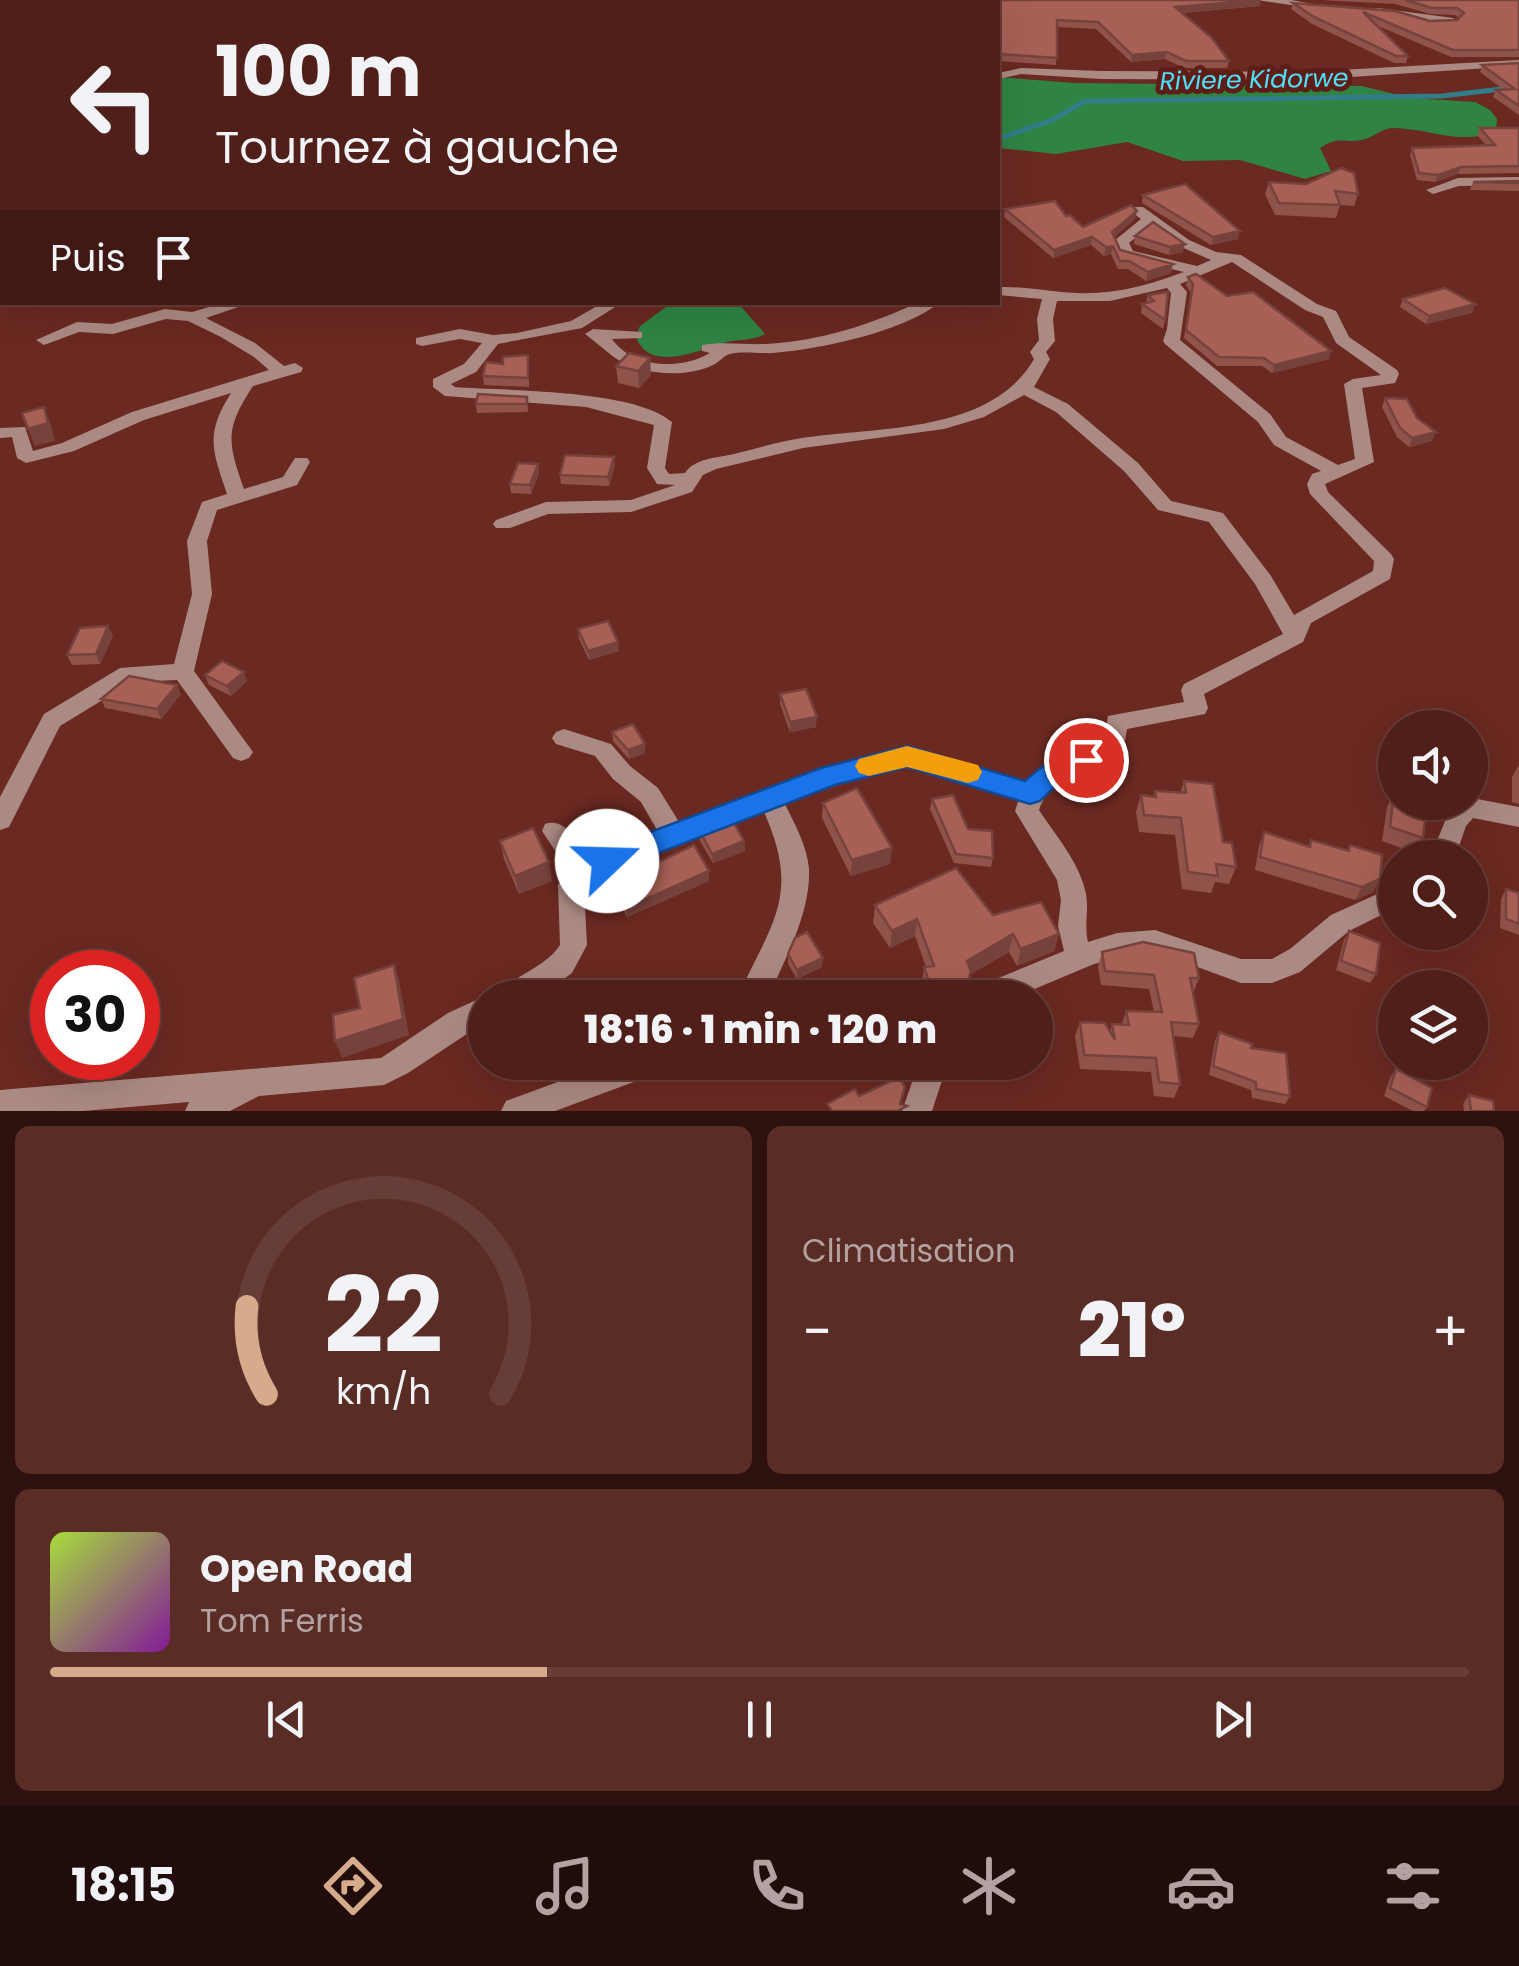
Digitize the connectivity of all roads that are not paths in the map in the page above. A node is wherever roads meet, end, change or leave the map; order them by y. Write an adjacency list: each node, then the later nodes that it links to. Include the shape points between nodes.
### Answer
1 (1262, 0): 2 (street)
2 (1333, 8)
3 (1360, 10): 4 (street)
4 (1453, 21)
5 (1519, 63): 6 (street, via 1306,76 1021,70)
6 (1000, 75)
7 (1519, 181): 8 (street, via 1458,182)
8 (1434, 190)
9 (1226, 259): 10 (street); 10 (street, via 1184,243 1144,214 1134,234 1121,241 1127,254 1141,260 1180,263); 32 (street, via 1236,258 1330,314 1342,340 1391,374 1353,384 1366,462)
10 (1196, 272): 11 (street)
11 (1170, 283): 13 (street, via 1118,295); 32 (street, via 1179,292 1172,342 1264,418 1280,441)
12 (1000, 292): 13 (street)
13 (1050, 296): 28 (street, via 1038,373)
14 (172, 305): 20 (street)
15 (234, 305): 20 (street)
16 (610, 305): 21 (street)
17 (927, 305): 19 (street)
18 (886, 307): 19 (street)
19 (910, 314): 22 (street, via 804,348 716,348 702,366 676,369 616,354)
20 (191, 316): 24 (street, via 165,314 113,330 76,327); 27 (street, via 287,370)
21 (566, 327): 22 (street); 25 (street)
22 (601, 334): 23 (street)
23 (636, 335)
24 (44, 340)
25 (493, 340): 26 (street, via 460,328); 34 (street, via 470,368 439,383 450,398 578,402 646,415 663,422 656,468 664,480)
26 (422, 341)
27 (247, 382): 30 (street, via 138,416); 35 (street, via 223,419 223,456)
28 (1022, 387): 34 (street, via 1002,406 952,423 795,445 711,464); 37 (street, via 1062,408 1165,506 1216,517)
29 (10, 429): 30 (street, via 26,458)
30 (68, 447): 33 (street)
31 (300, 462): 35 (street, via 290,482)
32 (1336, 472): 37 (street, via 1319,478 1319,494 1384,559 1383,574 1302,619)
33 (14, 475)
34 (688, 479): 36 (street, via 685,488 631,506 546,508)
35 (238, 498): 38 (street, via 209,506 196,541 202,594)
36 (503, 524)
37 (1295, 637): 41 (street, via 1192,690 1198,708 1116,722 1114,751 1057,768)
38 (183, 672): 40 (street); 44 (street, via 128,674 52,720)
39 (564, 738): 46 (street, via 603,750 614,768 660,803)
40 (241, 752)
41 (1030, 794): 42 (street, via 907,756); 50 (street, via 1026,811 1069,878)
42 (770, 797): 46 (street); 52 (street, via 795,858 797,882)
43 (1519, 816): 47 (street, via 1467,809 1453,819)
44 (0, 820)
45 (554, 831): 48 (street)
46 (672, 836): 48 (street)
47 (1447, 840)
48 (582, 870): 51 (street, via 570,885 572,954)
49 (1378, 903): 50 (street, via 1272,971 1237,972 1153,941 1113,945)
50 (1079, 959): 53 (street)
51 (540, 980)
52 (762, 980)
53 (1027, 980)
54 (468, 1015): 55 (street, via 384,1071)
55 (261, 1080): 58 (street); 59 (street)
56 (601, 1080): 60 (street)
57 (928, 1080): 61 (street)
58 (0, 1104)
59 (200, 1111)
60 (516, 1111)
61 (917, 1111)

